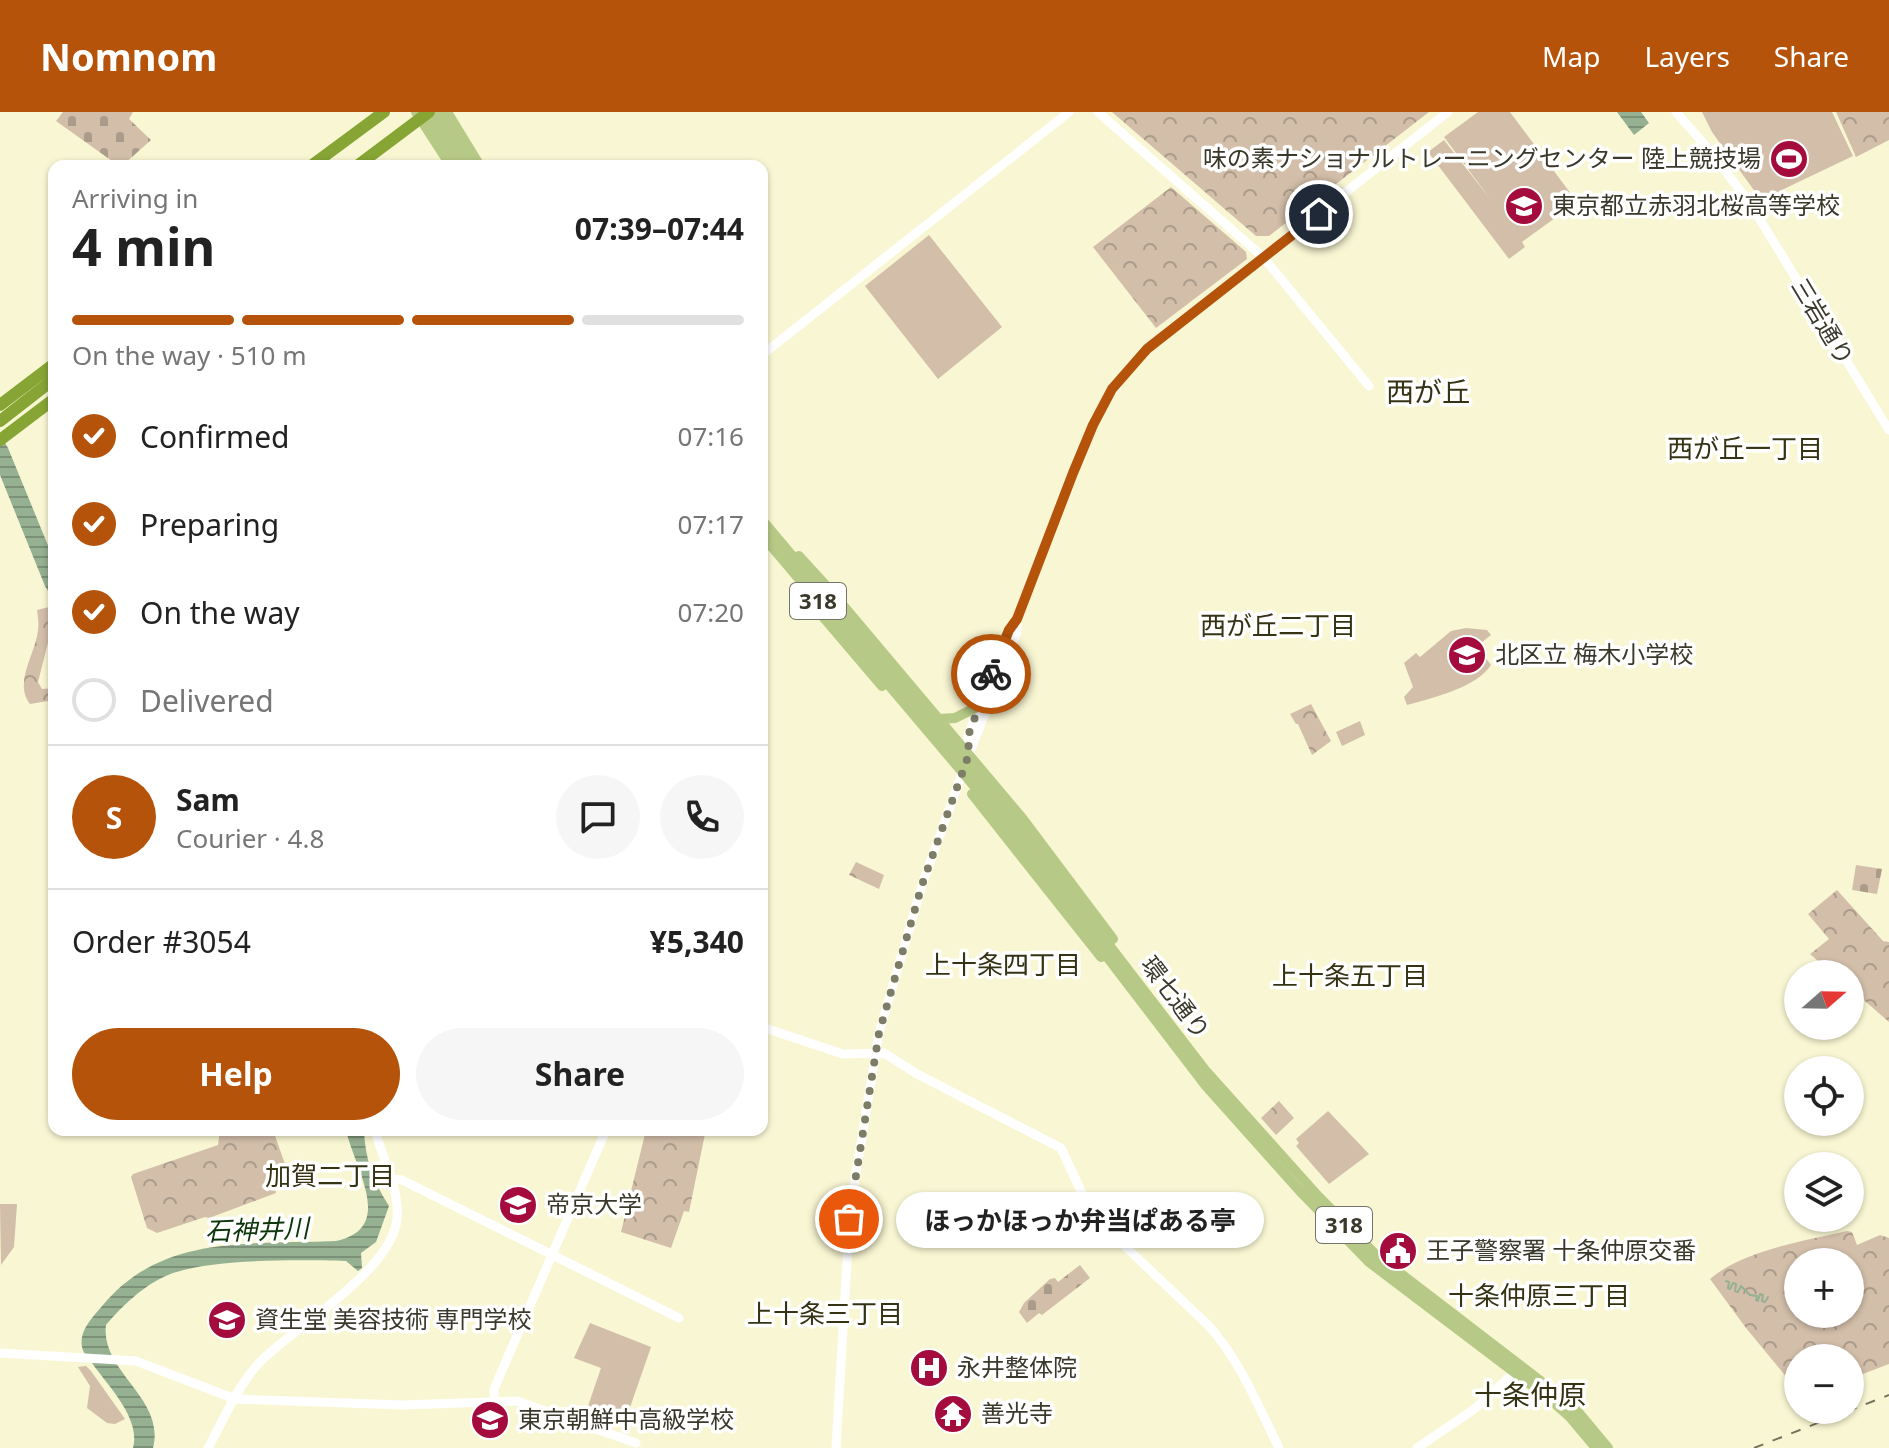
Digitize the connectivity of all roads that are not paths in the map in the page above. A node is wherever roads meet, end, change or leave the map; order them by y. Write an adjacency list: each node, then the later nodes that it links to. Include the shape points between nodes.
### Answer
1 (384, 112): 10 (highway)
2 (392, 112): 11 (highway)
3 (437, 112): 16 (main road)
4 (447, 112): 17 (main road)
5 (1069, 112): 19 (street)
6 (1098, 112): 18 (street)
7 (1448, 112): 18 (street)
8 (1676, 112): 27 (street, 三岩通り, via 1756,212)
9 (423, 113): 12 (highway); 13 (highway); 14 (main road); 15 (main road)
10 (319, 160)
11 (330, 160)
12 (361, 160)
13 (363, 160)
14 (448, 160)
15 (457, 160)
16 (467, 160)
17 (476, 160)
18 (1263, 257): 23 (street); 33 (street, via 1147,349 1112,389)
19 (768, 350)
20 (48, 369): 25 (highway)
21 (48, 378): 26 (highway)
22 (48, 384): 26 (highway)
23 (1369, 386)
24 (48, 401): 29 (highway)
25 (0, 405)
26 (0, 418)
27 (1886, 419): 28 (street, 三岩通り)
28 (1889, 430)
29 (2, 437)
30 (768, 530): 32 (main road, 環七通り / 318)
31 (768, 540): 32 (main road, 環七通り / 318)
32 (779, 548): 35 (main road, via 812,568); 37 (main road, via 781,564 804,595); 38 (main road, 環七通り / 318, via 1040,861)
33 (1017, 619): 34 (street); 36 (street, via 1017,632)
34 (979, 706): 35 (main road); 36 (street, via 968,736)
35 (939, 719): 36 (main road)
36 (969, 754): 37 (street); 38 (main road, via 1101,920 1112,937)
37 (960, 778): 38 (main road, via 1087,942 1103,960); 40 (street, via 922,885)
38 (1118, 964): 47 (main road, 環七通り / 318, via 1206,1086 1342,1235 1369,1262); 56 (main road, 環七通り / 318, via 1221,1090 1356,1238 1573,1406)
39 (768, 1029): 40 (street, via 843,1054)
40 (876, 1051): 52 (street, via 850,1210); 53 (street, via 1061,1148 1092,1215 1225,1345)
41 (377, 1136): 43 (street)
42 (603, 1136): 44 (street)
43 (390, 1179): 44 (street, via 402,1180); 48 (street, via 397,1220 381,1254 335,1301 261,1360)
44 (553, 1256): 45 (street); 49 (street, via 494,1389)
45 (679, 1318)
46 (0, 1353): 48 (street, via 136,1361)
47 (1514, 1373): 54 (street, via 1473,1410); 55 (main road, 環七通り / 318, via 1570,1417)
48 (235, 1399): 49 (street, via 396,1405); 51 (street)
49 (494, 1400): 50 (street, via 517,1401)
50 (636, 1443)
51 (208, 1448)
52 (836, 1448)
53 (1279, 1448)
54 (1417, 1448)
55 (1596, 1448)
56 (1608, 1448)

